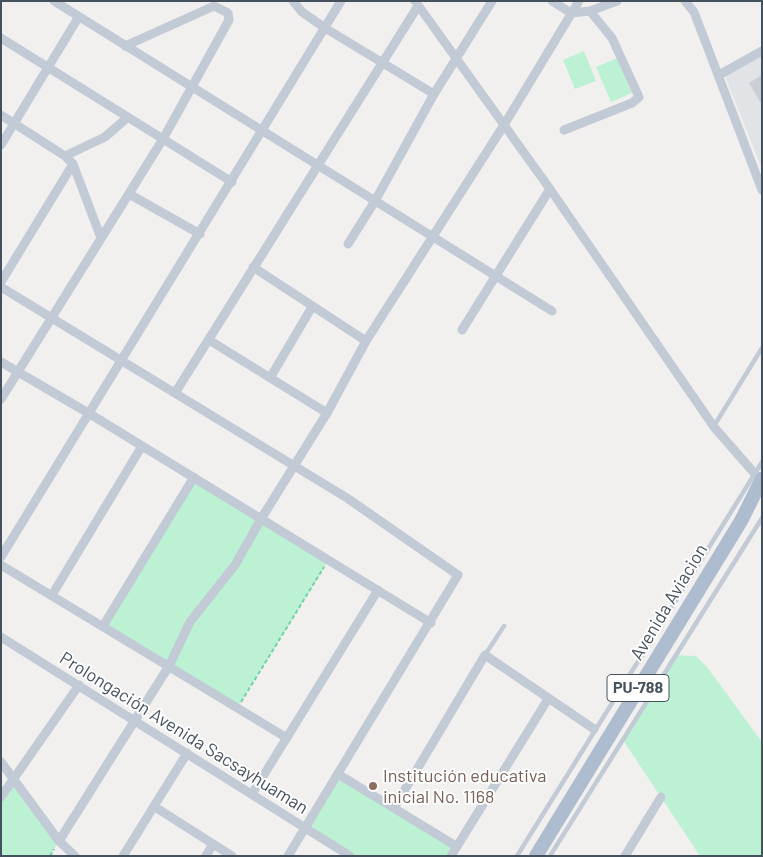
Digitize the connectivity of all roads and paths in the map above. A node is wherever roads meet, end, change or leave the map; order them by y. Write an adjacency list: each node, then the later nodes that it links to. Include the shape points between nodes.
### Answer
1 (54, 1): 12 (street)
2 (293, 1): 13 (street)
3 (341, 1): 13 (street)
4 (492, 1): 17 (street)
5 (552, 1): 11 (street)
6 (579, 1): 11 (street)
7 (617, 1): 10 (street)
8 (685, 1): 20 (street, via 694,12)
9 (416, 4): 17 (street); 18 (street)
10 (590, 11): 11 (street); 27 (street, via 612,38 639,97 632,103)
11 (571, 13): 26 (street)
12 (78, 18): 15 (street); 19 (street)
13 (324, 28): 18 (street); 28 (street)
14 (1, 38): 19 (street)
15 (125, 46): 21 (street); 21 (street, via 214,6 223,8 228,12 229,20)
16 (762, 52): 20 (street)
17 (456, 58): 22 (street); 26 (street)
18 (382, 63): 22 (street); 33 (street)
19 (46, 67): 24 (street); 25 (street)
20 (719, 75): 36 (street)
21 (193, 88): 28 (street); 29 (street)
22 (434, 94): 38 (street)
23 (1, 115): 25 (street)
24 (128, 118): 29 (street); 31 (street, via 105,137)
25 (15, 123): 30 (street); 31 (street)
26 (504, 125): 35 (street); 40 (street)
27 (564, 130)
28 (263, 131): 33 (street); 34 (street)
29 (163, 139): 34 (street); 37 (street)
30 (1, 145)
31 (65, 156): 32 (street)
32 (73, 164): 41 (street); 45 (street)
33 (318, 165): 38 (street); 43 (street)
34 (232, 182): 39 (street)
35 (550, 189): 44 (street); 62 (street)
36 (762, 190)
37 (129, 194): 39 (street); 41 (street)
38 (375, 201): 40 (street); 42 (street)
39 (200, 234): 54 (street)
40 (433, 237): 44 (street); 52 (street)
41 (101, 238): 49 (street)
42 (348, 244)
43 (253, 267): 47 (street); 51 (street)
44 (497, 275): 48 (street); 50 (street)
45 (1, 282)
46 (1, 286): 49 (street)
47 (312, 307): 52 (street); 57 (street)
48 (552, 311)
49 (52, 318): 54 (street); 56 (street)
50 (462, 330)
51 (208, 340): 57 (street); 58 (street)
52 (366, 341): 60 (street)
53 (762, 348): 62 (lane)
54 (122, 361): 58 (street); 61 (street)
55 (1, 362): 56 (street)
56 (18, 372): 59 (street); 61 (street)
57 (270, 378): 60 (street)
58 (175, 393): 65 (street)
59 (1, 399)
60 (327, 413): 65 (street)
61 (90, 414): 63 (street); 72 (street)
62 (714, 427): 67 (street)
63 (142, 446): 66 (street); 76 (street)
64 (762, 462): 67 (lane)
65 (295, 466): 70 (street); 77 (street, via 458,575)
66 (194, 477): 70 (street); 78 (street)
67 (759, 479): 71 (main road); 87 (lane)
68 (762, 495): 71 (main road)
69 (762, 518): 111 (lane)
70 (261, 519): 73 (street); 82 (street, via 235,565 190,622)
71 (741, 521): 110 (main road, Avenida Aviacion / PU-788)
72 (1, 557)
73 (328, 560): 75 (street); 85 (path)
74 (1, 564): 76 (street)
75 (378, 590): 77 (street); 88 (street)
76 (52, 595): 78 (street)
77 (431, 623): 91 (street)
78 (103, 626): 82 (street)
79 (504, 626): 81 (lane)
80 (1, 636): 83 (street, Prolongación Avenida Sacsayhuaman)
81 (485, 655): 84 (street); 97 (street)
82 (169, 666): 85 (street); 86 (street)
83 (79, 685): 86 (street, Prolongación Avenida Sacsayhuaman); 92 (street)
84 (548, 699): 87 (street); 101 (street)
85 (237, 708): 88 (street)
86 (135, 719): 89 (street, Prolongación Avenida Sacsayhuaman); 99 (street)
87 (594, 730): 109 (lane)
88 (287, 738): 93 (street)
89 (187, 753): 93 (street, Prolongación Avenida Sacsayhuaman); 96 (street)
90 (1, 762): 92 (street)
91 (338, 774): 97 (street); 98 (street)
92 (14, 779): 94 (street); 99 (street)
93 (252, 794): 98 (street, Prolongación Avenida Sacsayhuaman)
94 (1, 797)
95 (661, 797): 112 (street)
96 (155, 807): 100 (street); 103 (street)
97 (394, 808): 101 (street)
98 (305, 828): 106 (street); 107 (street, Prolongación Avenida Sacsayhuaman)
99 (59, 841): 102 (street)
100 (213, 844): 104 (street); 105 (street)
101 (456, 846): 108 (street)
102 (75, 856)
103 (123, 856)
104 (206, 856)
105 (232, 856)
106 (288, 856)
107 (350, 856)
108 (450, 856)
109 (517, 856)
110 (536, 856)
111 (550, 856)
112 (625, 856)

